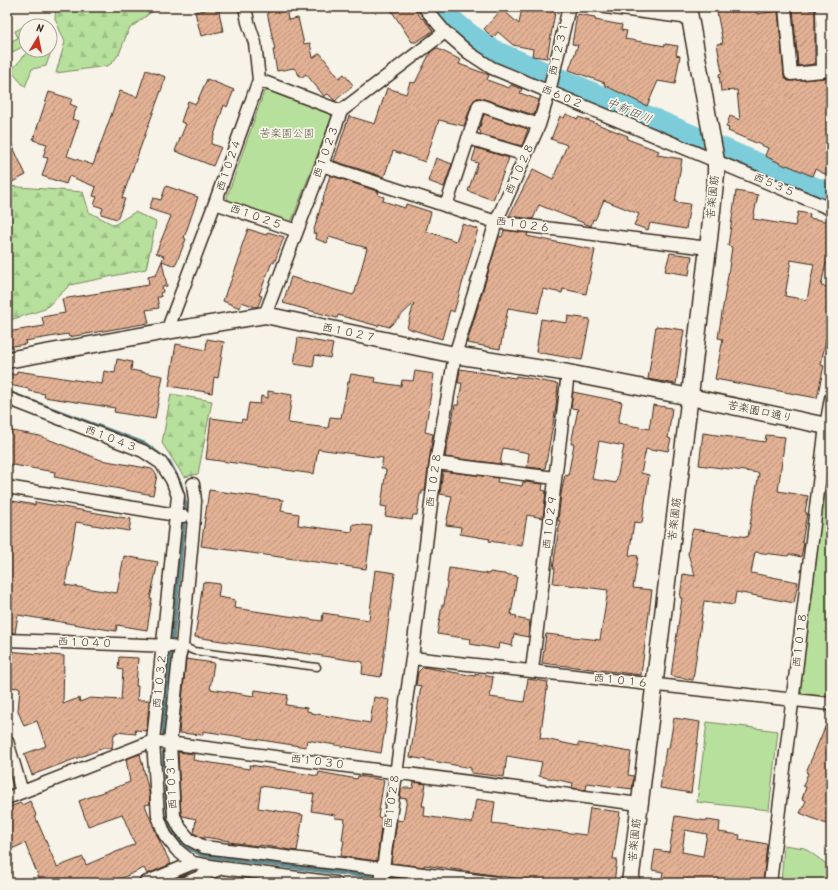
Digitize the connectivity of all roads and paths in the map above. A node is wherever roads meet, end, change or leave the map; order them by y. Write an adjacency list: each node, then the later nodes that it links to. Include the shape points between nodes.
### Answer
1 (245, 7): 9 (street, via 255,43)
2 (424, 7): 8 (street, 西６０２)
3 (569, 7): 10 (street, 西１２３１)
4 (605, 7): 7 (street)
5 (785, 7): 6 (street, via 790,74 823,71)
6 (822, 7)
7 (689, 12): 15 (street, 苦楽園筋)
8 (445, 32): 10 (street, 西６０２, via 469,53 492,68); 11 (street, 西１０２３)
9 (258, 80): 11 (street); 17 (street, 西１０２４)
10 (550, 92): 12 (street, 西１０２８); 15 (street, 西６０２)
11 (341, 111): 16 (street, 西１０２３)
12 (539, 125): 13 (street, via 479,105); 14 (street, 西１０２８)
13 (468, 138): 14 (street); 18 (street)
14 (526, 155): 20 (street, 西１０２８)
15 (716, 158): 19 (street, 西５３５); 22 (street, 苦楽園筋)
16 (322, 165): 18 (street, 西１０２６); 21 (street, 西１０２３)
17 (215, 203): 21 (street, 西１０２５); 24 (street, 西１０２４)
18 (446, 206): 20 (street, 西１０２６)
19 (831, 209)
20 (496, 222): 22 (street, 西１０２６); 25 (street, 西１０２８)
21 (297, 231): 23 (street, 西１０２３)
22 (708, 248): 28 (street, 苦楽園筋)
23 (265, 316): 24 (street, 西１０２７); 25 (street, 西１０２７)
24 (167, 332): 26 (street, 西１０２７)
25 (455, 355): 27 (street, 西１０２７); 32 (street, 西１０２８)
26 (7, 360)
27 (568, 373): 28 (street, 西１０２７); 33 (street, 西１０２９)
28 (690, 397): 31 (street, 苦楽園口通り); 44 (street, 苦楽園筋)
29 (7, 398): 36 (street, 西１０４３, via 143,451 161,463 178,496)
30 (831, 398): 31 (street, 西１０１８)
31 (828, 426): 45 (street, 西１０１８)
32 (436, 463): 33 (street); 41 (street, 西１０２８)
33 (555, 478): 43 (street, 西１０２９)
34 (193, 484): 37 (street, 西１０３１)
35 (7, 487): 36 (street)
36 (176, 515): 37 (street); 39 (street, 西１０３２)
37 (194, 518): 40 (street, 西１０３１)
38 (7, 640): 39 (street, 西１０４０)
39 (164, 646): 40 (street, 西１０４０); 48 (street, 西１０３２)
40 (182, 646): 42 (lane, via 194,651); 49 (street, 西１０３１)
41 (412, 658): 43 (street, 西１０１６); 50 (street, 西１０２８)
42 (317, 667)
43 (532, 670): 44 (street, 西１０１６)
44 (655, 684): 45 (street, 西１０１６); 53 (street, 苦楽園筋)
45 (792, 699): 46 (street, 西１０１６); 62 (street, 西１０１８)
46 (831, 704)
47 (7, 741): 51 (street)
48 (153, 741): 49 (street, 西１０３０); 51 (street, 西１０３０); 54 (street, 西１０３２, via 158,816 165,835 177,850)
49 (170, 743): 50 (street, 西１０３０); 56 (street, 西１０３１, via 174,816 189,839 204,847)
50 (396, 772): 53 (street, 西１０３０); 56 (street, 西１０２８)
51 (22, 792): 52 (street, 西１０３０)
52 (7, 798)
53 (639, 804): 61 (street, 苦楽園筋)
54 (193, 863): 55 (street, 西１０３２); 57 (street)
55 (222, 868): 58 (street); 59 (street, 西１０３２)
56 (381, 876): 60 (street, 西１０３１)
57 (145, 883)
58 (185, 883)
59 (336, 883)
60 (496, 883)
61 (630, 883)
62 (770, 883)

